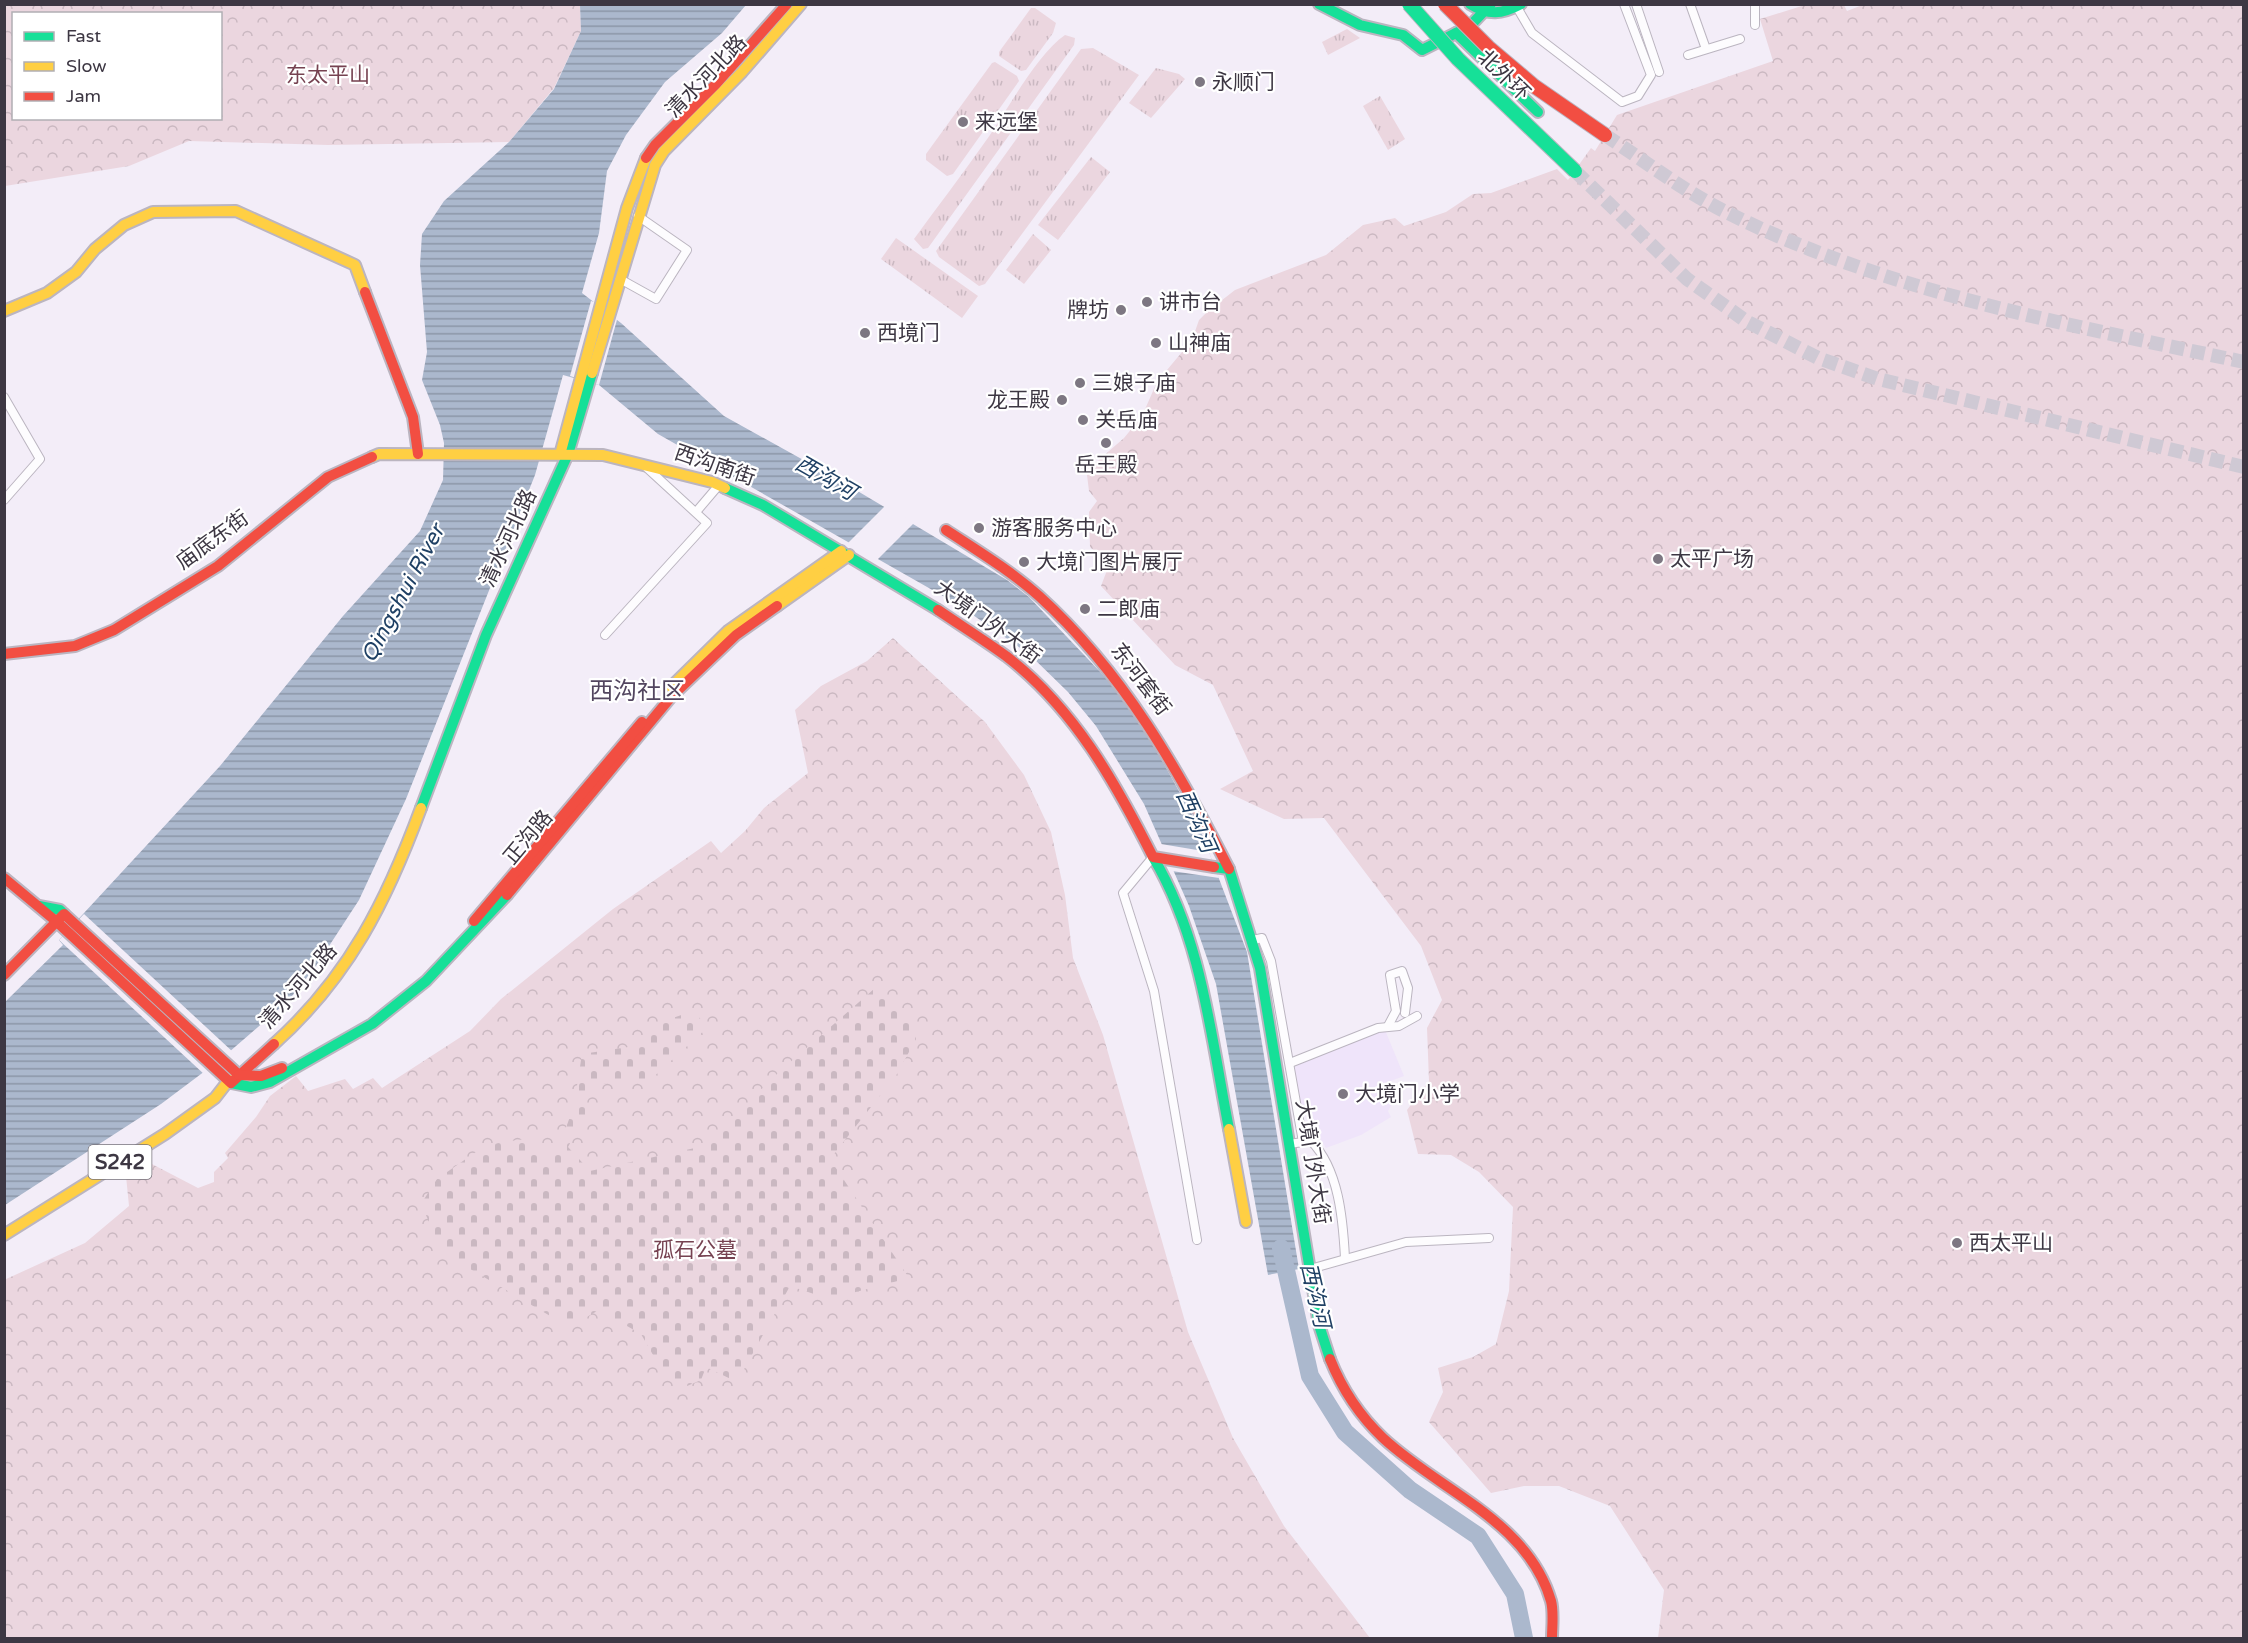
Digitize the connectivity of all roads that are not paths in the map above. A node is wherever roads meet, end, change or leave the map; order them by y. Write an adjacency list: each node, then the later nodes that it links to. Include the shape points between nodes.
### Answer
1 (787, 4): 25 (main road, 清水河北路, via 644,161 627,208)
2 (801, 4): 23 (main road, 清水河北路, via 742,72 664,151 655,165)
3 (1409, 4): 22 (main road, 北外环, bridge, via 1458,59)
4 (1445, 4): 21 (main road, 北外环, bridge, via 1534,86)
5 (1470, 4): 13 (main road)
6 (1501, 4): 13 (main road)
7 (1624, 4): 11 (street, via 1651,75 1638,96 1622,102 1532,33)
8 (1636, 4): 19 (street)
9 (1690, 4): 17 (street)
10 (1755, 4): 14 (street)
11 (1518, 5): 13 (main road, via 1502,14)
12 (1327, 7): 15 (main road, via 1367,28 1413,38 1422,50)
13 (1489, 8): 15 (main road)
14 (1755, 25)
15 (1456, 33): 20 (main road)
16 (1740, 39): 17 (street)
17 (1706, 49): 18 (street)
18 (1688, 55)
19 (1659, 72)
20 (1538, 112)
21 (1605, 135)
22 (1575, 171)
23 (638, 216): 24 (main road, 清水河北路); 24 (street, via 687,250 656,299)
24 (620, 279): 25 (main road, 清水河北路)
25 (606, 305): 29 (main road, 清水河北路)
26 (4, 311): 28 (main road, via 47,292 76,272 95,249 124,225 153,212 236,211 355,265 413,417)
27 (4, 397): 33 (street, via 40,459)
28 (418, 454): 30 (main road, 庙底东街); 38 (main road, 庙底东街, via 379,454 328,477 218,566 114,630 75,646)
29 (564, 454): 30 (main road, 西沟南街); 31 (main road, 西沟南街, via 603,455); 49 (main road, 清水河北路, via 486,635 378,911 353,955 327,989 284,1036)
30 (545, 455)
31 (642, 463): 32 (main road, 西沟南街); 34 (street)
32 (719, 485): 34 (street); 36 (main road, 西沟南街, via 763,505)
33 (4, 500)
34 (696, 512): 37 (street, via 707,523)
35 (946, 530): 40 (main road, 东河套街, via 1041,598 1114,674 1156,734)
36 (845, 553): 39 (main road, 大境门外大街, via 960,622 1007,657 1049,696 1087,739); 49 (main road, 正沟路, via 736,634 671,697 499,905 403,1000 379,1019 277,1079 257,1087 239,1087)
37 (604, 635)
38 (4, 654)
39 (1160, 858): 40 (main road); 51 (main road, 大境门外大街, via 1198,967); 54 (street, via 1123,893 1154,991)
40 (1229, 869): 43 (main road, 大境门外大街)
41 (4, 878): 42 (main road, via 38,906 60,910)
42 (62, 925): 44 (main road); 49 (main road)
43 (1253, 940): 48 (street, via 1262,938 1271,961); 50 (main road, 大境门外大街)
44 (4, 975)
45 (1406, 1013): 47 (street, via 1408,988 1402,971 1390,975 1396,1011)
46 (1417, 1016): 47 (street, via 1399,1026)
47 (1388, 1026): 48 (street)
48 (1290, 1063): 50 (street)
49 (232, 1077): 52 (main road, S242, via 215,1098 165,1134)
50 (1296, 1143): 55 (street, via 1311,1141 1321,1150 1335,1186); 56 (main road, 大境门外大街)
51 (1246, 1222)
52 (4, 1235)
53 (1489, 1238): 55 (street, via 1406,1242)
54 (1197, 1240)
55 (1345, 1258): 56 (street)
56 (1310, 1269): 57 (main road, 大境门外大街, via 1324,1346 1345,1391 1385,1439 1495,1521 1523,1549 1546,1582 1553,1619)
57 (1552, 1638)

